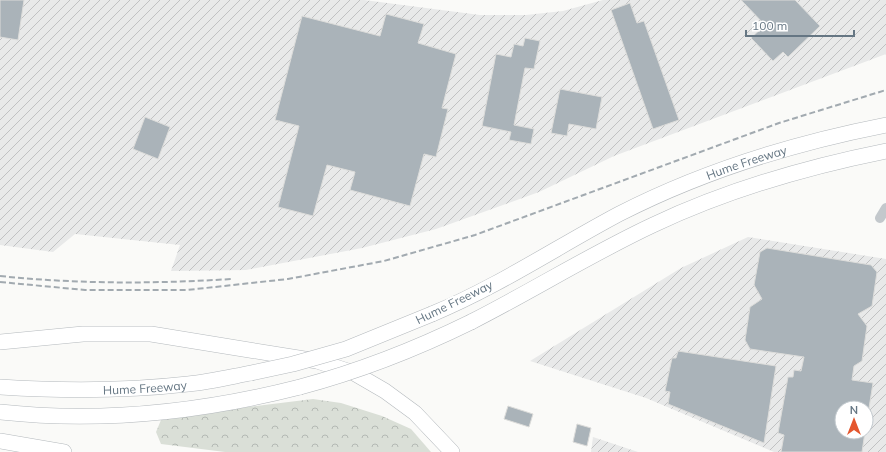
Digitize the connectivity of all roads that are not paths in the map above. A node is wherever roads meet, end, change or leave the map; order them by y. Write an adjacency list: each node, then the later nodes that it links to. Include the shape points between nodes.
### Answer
1 (886, 125): 6 (highway, Hume Freeway, bridge, via 760,156 668,191 432,314 346,349 293,364 189,384 85,391)
2 (886, 151): 7 (highway, Hume Freeway, bridge, via 802,170 700,204 604,249 472,322 393,358 343,375 264,396 163,412 112,416)
3 (886, 208): 4 (street)
4 (880, 218)
5 (0, 342): 10 (highway, via 83,334 152,334 317,361 354,373 385,391 416,413)
6 (0, 387)
7 (0, 412)
8 (0, 441): 9 (highway)
9 (64, 452)
10 (452, 452)

